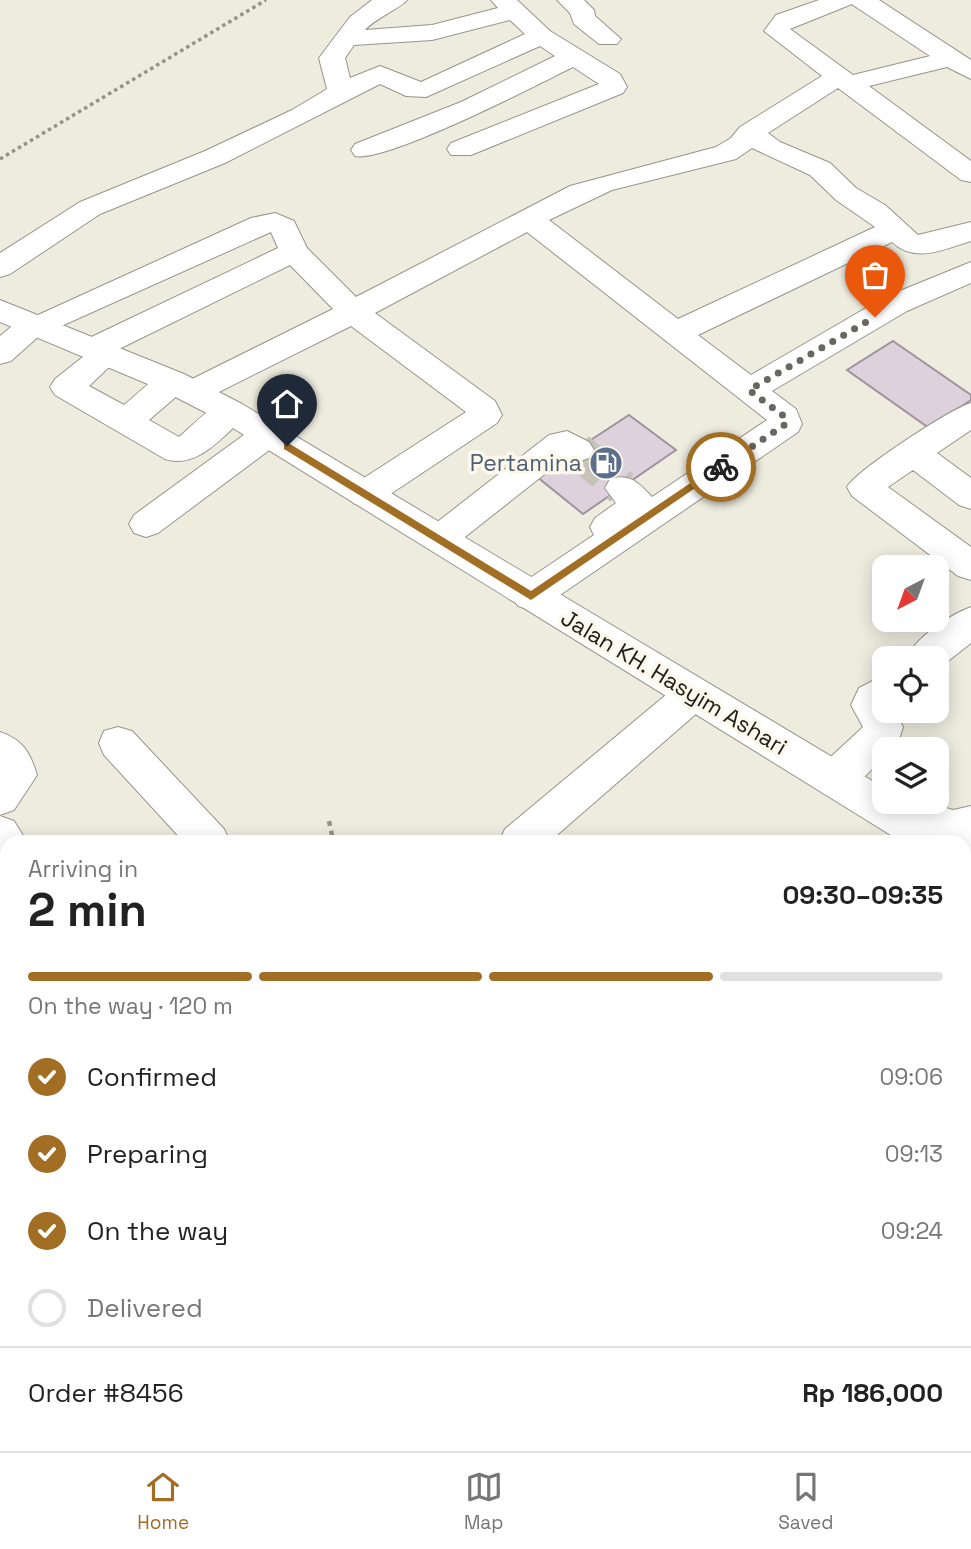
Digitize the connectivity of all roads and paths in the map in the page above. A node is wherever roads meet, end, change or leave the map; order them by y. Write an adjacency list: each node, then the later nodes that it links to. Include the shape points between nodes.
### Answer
1 (267, 0): 17 (path)
2 (395, 0): 8 (street, via 375,7)
3 (569, 0): 9 (street, via 582,10 583,19)
4 (843, 0): 12 (street, via 776,13 776,27)
5 (862, 0): 11 (street)
6 (509, 6): 7 (street); 8 (street, via 426,35)
7 (541, 36): 10 (street); 13 (street, via 426,89 415,90 380,74)
8 (347, 37): 13 (street, via 332,58)
9 (608, 39)
10 (573, 57): 15 (street, via 611,80 614,87); 16 (street, via 470,108)
11 (961, 65): 12 (street)
12 (845, 80): 14 (street); 18 (street)
13 (341, 92): 23 (street, via 215,157 90,208)
14 (750, 133): 19 (street, via 726,153 602,184); 20 (street, via 770,148 820,169)
15 (461, 149)
16 (365, 150)
17 (0, 159)
18 (971, 174)
19 (530, 220): 26 (street); 28 (street)
20 (894, 229): 21 (street, via 917,246); 28 (street)
21 (971, 231)
22 (294, 252): 26 (street); 27 (street, via 284,227 275,222 261,224); 29 (street)
23 (0, 267)
24 (971, 272): 32 (street, via 896,304)
25 (0, 310): 27 (street, Jalan KH. Hasyim Ashari)
26 (354, 312): 31 (street); 40 (street, via 441,375 486,415)
27 (37, 325): 29 (street, Jalan KH. Hasyim Ashari); 30 (street)
28 (676, 333): 32 (street)
29 (100, 351): 31 (street, Jalan KH. Hasyim Ashari); 35 (street, via 66,387)
30 (0, 353)
31 (183, 387): 33 (street, Jalan KH. Hasyim Ashari); 35 (street)
32 (749, 390): 45 (street, via 785,417 786,424)
33 (231, 412): 35 (street, via 180,452); 36 (street, Jalan KH. Hasyim Ashari)
34 (971, 414): 38 (street)
35 (126, 421)
36 (268, 434): 40 (street, Jalan KH. Hasyim Ashari); 42 (street)
37 (577, 450): 43 (street, via 561,443)
38 (912, 452): 41 (street); 44 (street, via 864,487)
39 (622, 488): 45 (street, via 638,506)
40 (365, 494): 43 (street, Jalan KH. Hasyim Ashari)
41 (971, 496)
42 (146, 524)
43 (439, 539): 45 (street, Jalan KH. Hasyim Ashari)
44 (971, 566)
45 (524, 592): 48 (street, Jalan KH. Hasyim Ashari)
46 (971, 622): 47 (street)
47 (940, 646)
48 (692, 695): 52 (street, Jalan KH. Hasyim Ashari); 59 (street)
49 (882, 723): 52 (street, via 884,732)
50 (118, 743): 57 (street)
51 (0, 749): 53 (street, via 13,760 17,775)
52 (835, 778): 54 (street, Jalan KH. Hasyim Ashari)
53 (0, 798)
54 (871, 800): 56 (street, via 953,828); 60 (street, Jalan KH. Hasyim Ashari)
55 (329, 821): 58 (path)
56 (971, 824)
57 (203, 835)
58 (332, 835)
59 (527, 835)
60 (927, 835)

